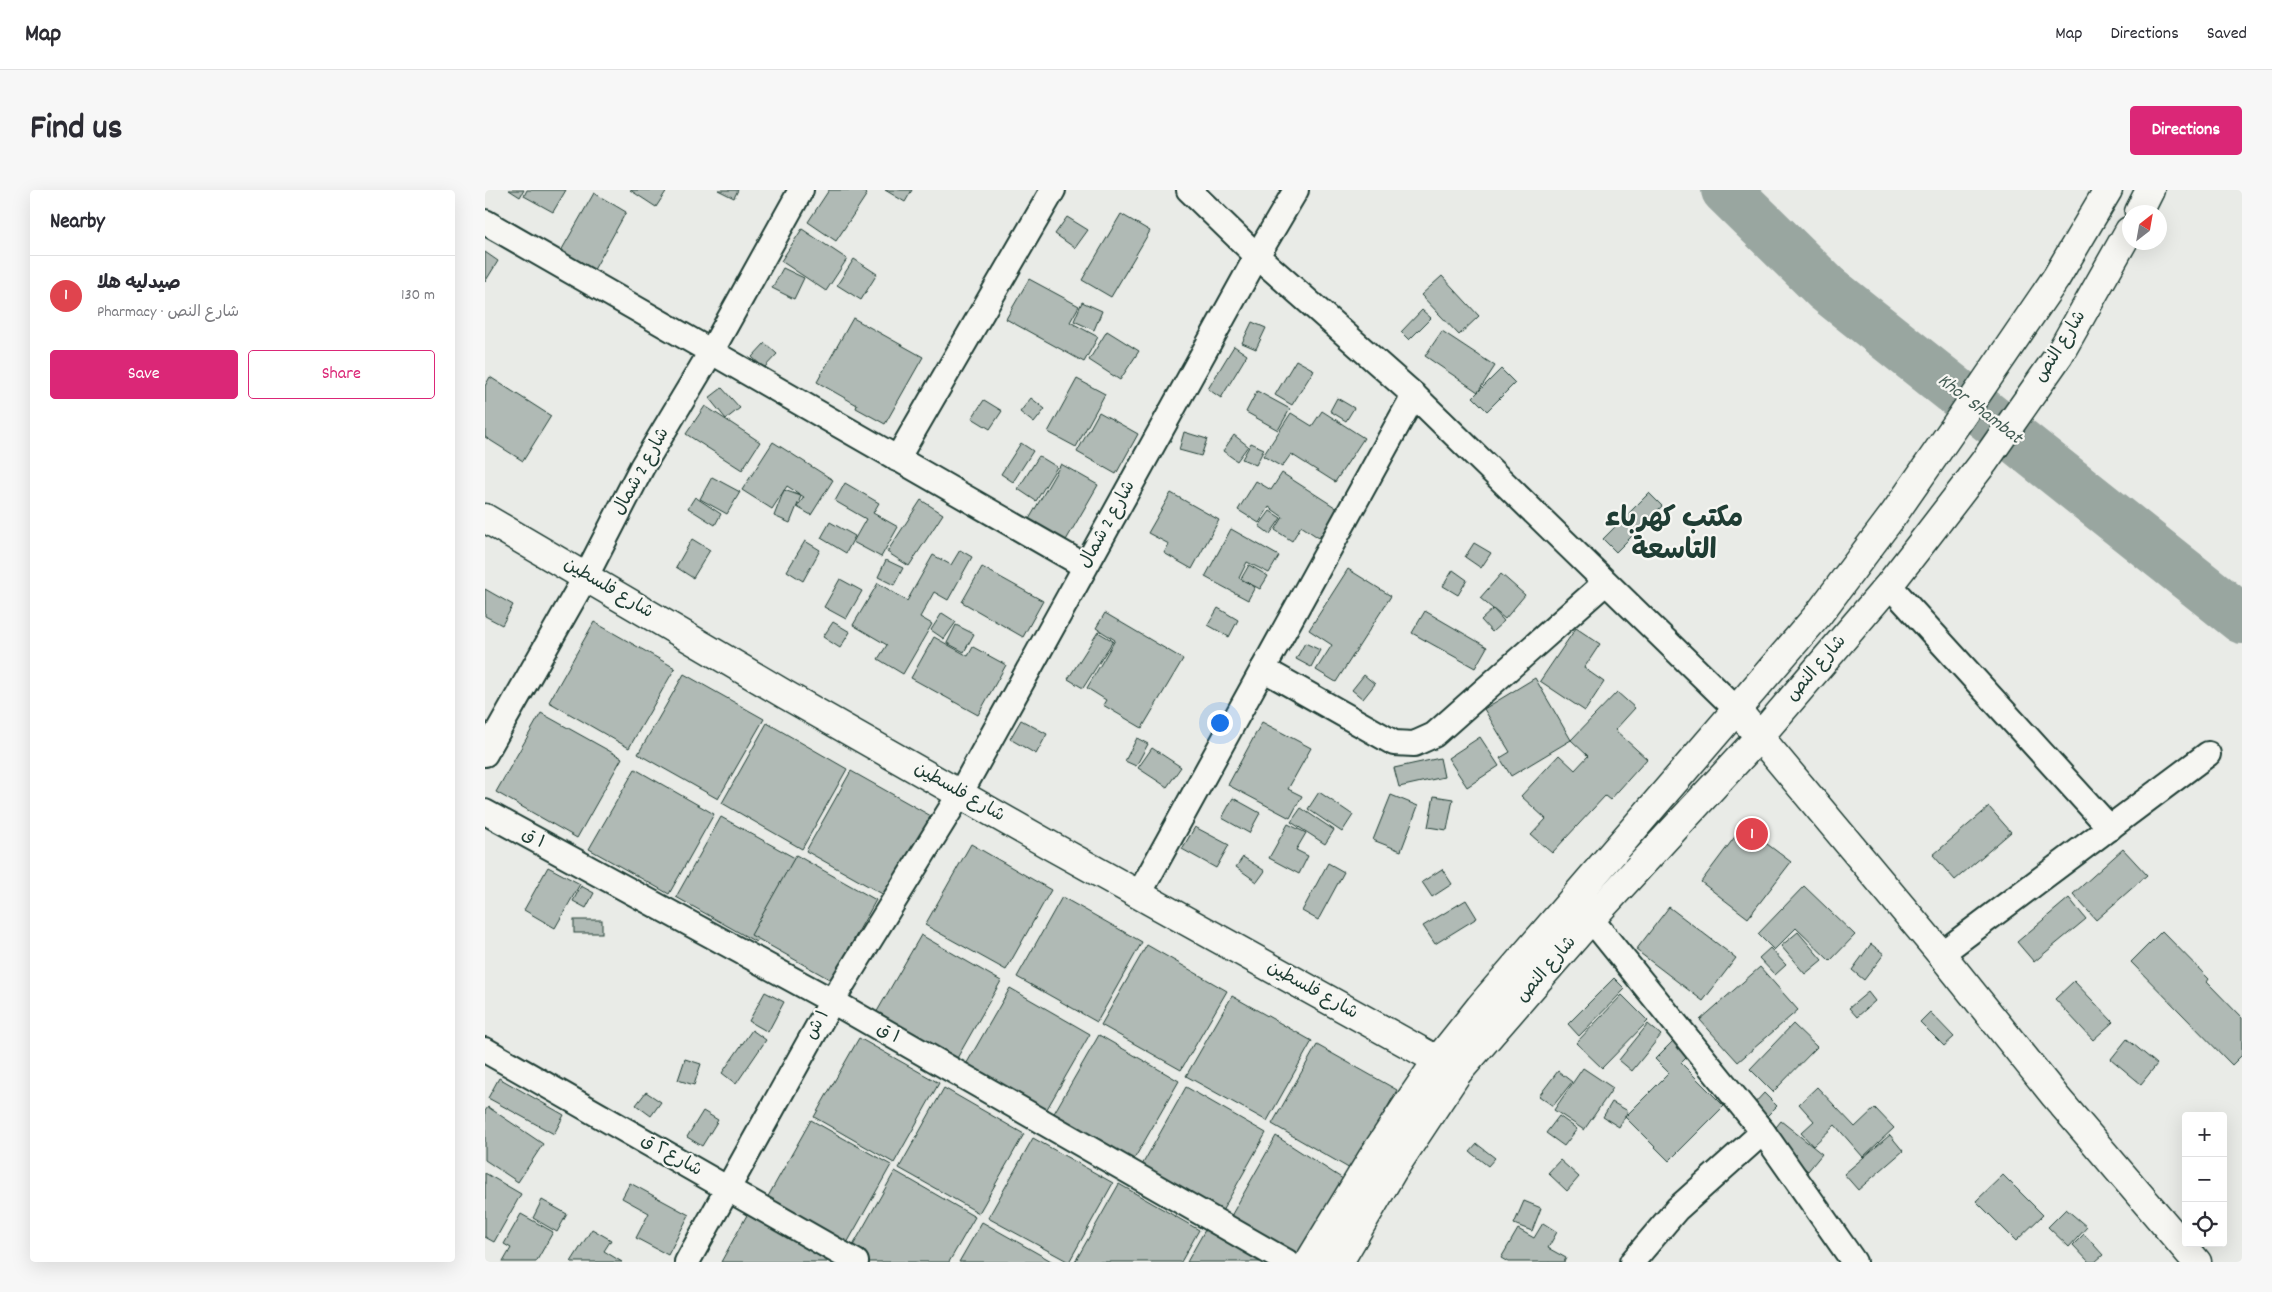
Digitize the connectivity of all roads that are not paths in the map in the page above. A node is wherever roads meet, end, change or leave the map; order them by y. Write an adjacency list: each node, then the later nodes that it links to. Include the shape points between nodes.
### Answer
1 (801, 190): 11 (street, شارع 2 شمال)
2 (1053, 190): 13 (street)
3 (1189, 190): 10 (street)
4 (1296, 190): 10 (street, شارع 2 شمال)
5 (2108, 190): 20 (main road, شارع النص, via 2056,278 1894,514 1818,615)
6 (2150, 190): 7 (main road)
7 (2142, 205)
8 (485, 222): 11 (street)
9 (2122, 243): 18 (main road, شارع النص, via 2059,355 1990,453)
10 (1257, 256): 12 (street); 15 (street, شارع 2 شمال)
11 (711, 352): 13 (street); 16 (street, شارع 2 شمال, via 642,468)
12 (1414, 395): 17 (street); 19 (street)
13 (897, 458): 15 (street)
14 (485, 518): 16 (main road, شارع فلسطين)
15 (1085, 566): 24 (street, شارع 2 شمال)
16 (586, 576): 22 (street, شارع 2 شمال); 24 (main road, شارع فلسطين)
17 (1605, 583): 19 (street, via 1434,735 1414,744 1394,743); 20 (street)
18 (1889, 585): 21 (main road, شارع النص); 26 (street)
19 (1263, 669): 27 (street)
20 (1737, 710): 21 (main road); 32 (main road, شارع النص, via 1511,970)
21 (1760, 736): 28 (main road, شارع النص); 29 (main road)
22 (485, 754)
23 (2208, 754): 26 (street)
24 (960, 794): 27 (main road, شارع فلسطين); 30 (street, ١ ش)
25 (485, 812): 30 (street, ١ ق)
26 (2110, 828): 29 (street)
27 (1139, 894): 32 (main road, شارع فلسطين)
28 (1591, 919): 32 (main road, شارع النص); 33 (street)
29 (1941, 954): 42 (main road, via 2055,1096)
30 (832, 1001): 34 (street, ١ ش); 37 (street, ١ ق)
31 (485, 1050): 34 (street, شارع٢ ق)
32 (1447, 1067): 38 (main road, شارع النص, via 1372,1158); 39 (main road, via 1427,1118)
33 (1763, 1132): 40 (street, via 1677,1209); 41 (street)
34 (727, 1188): 35 (street, ١ ش); 36 (street, شارع٢ ق)
35 (687, 1262)
36 (856, 1262)
37 (1287, 1262)
38 (1309, 1262)
39 (1339, 1262)
40 (1632, 1262)
41 (1854, 1262)
42 (2197, 1262)

